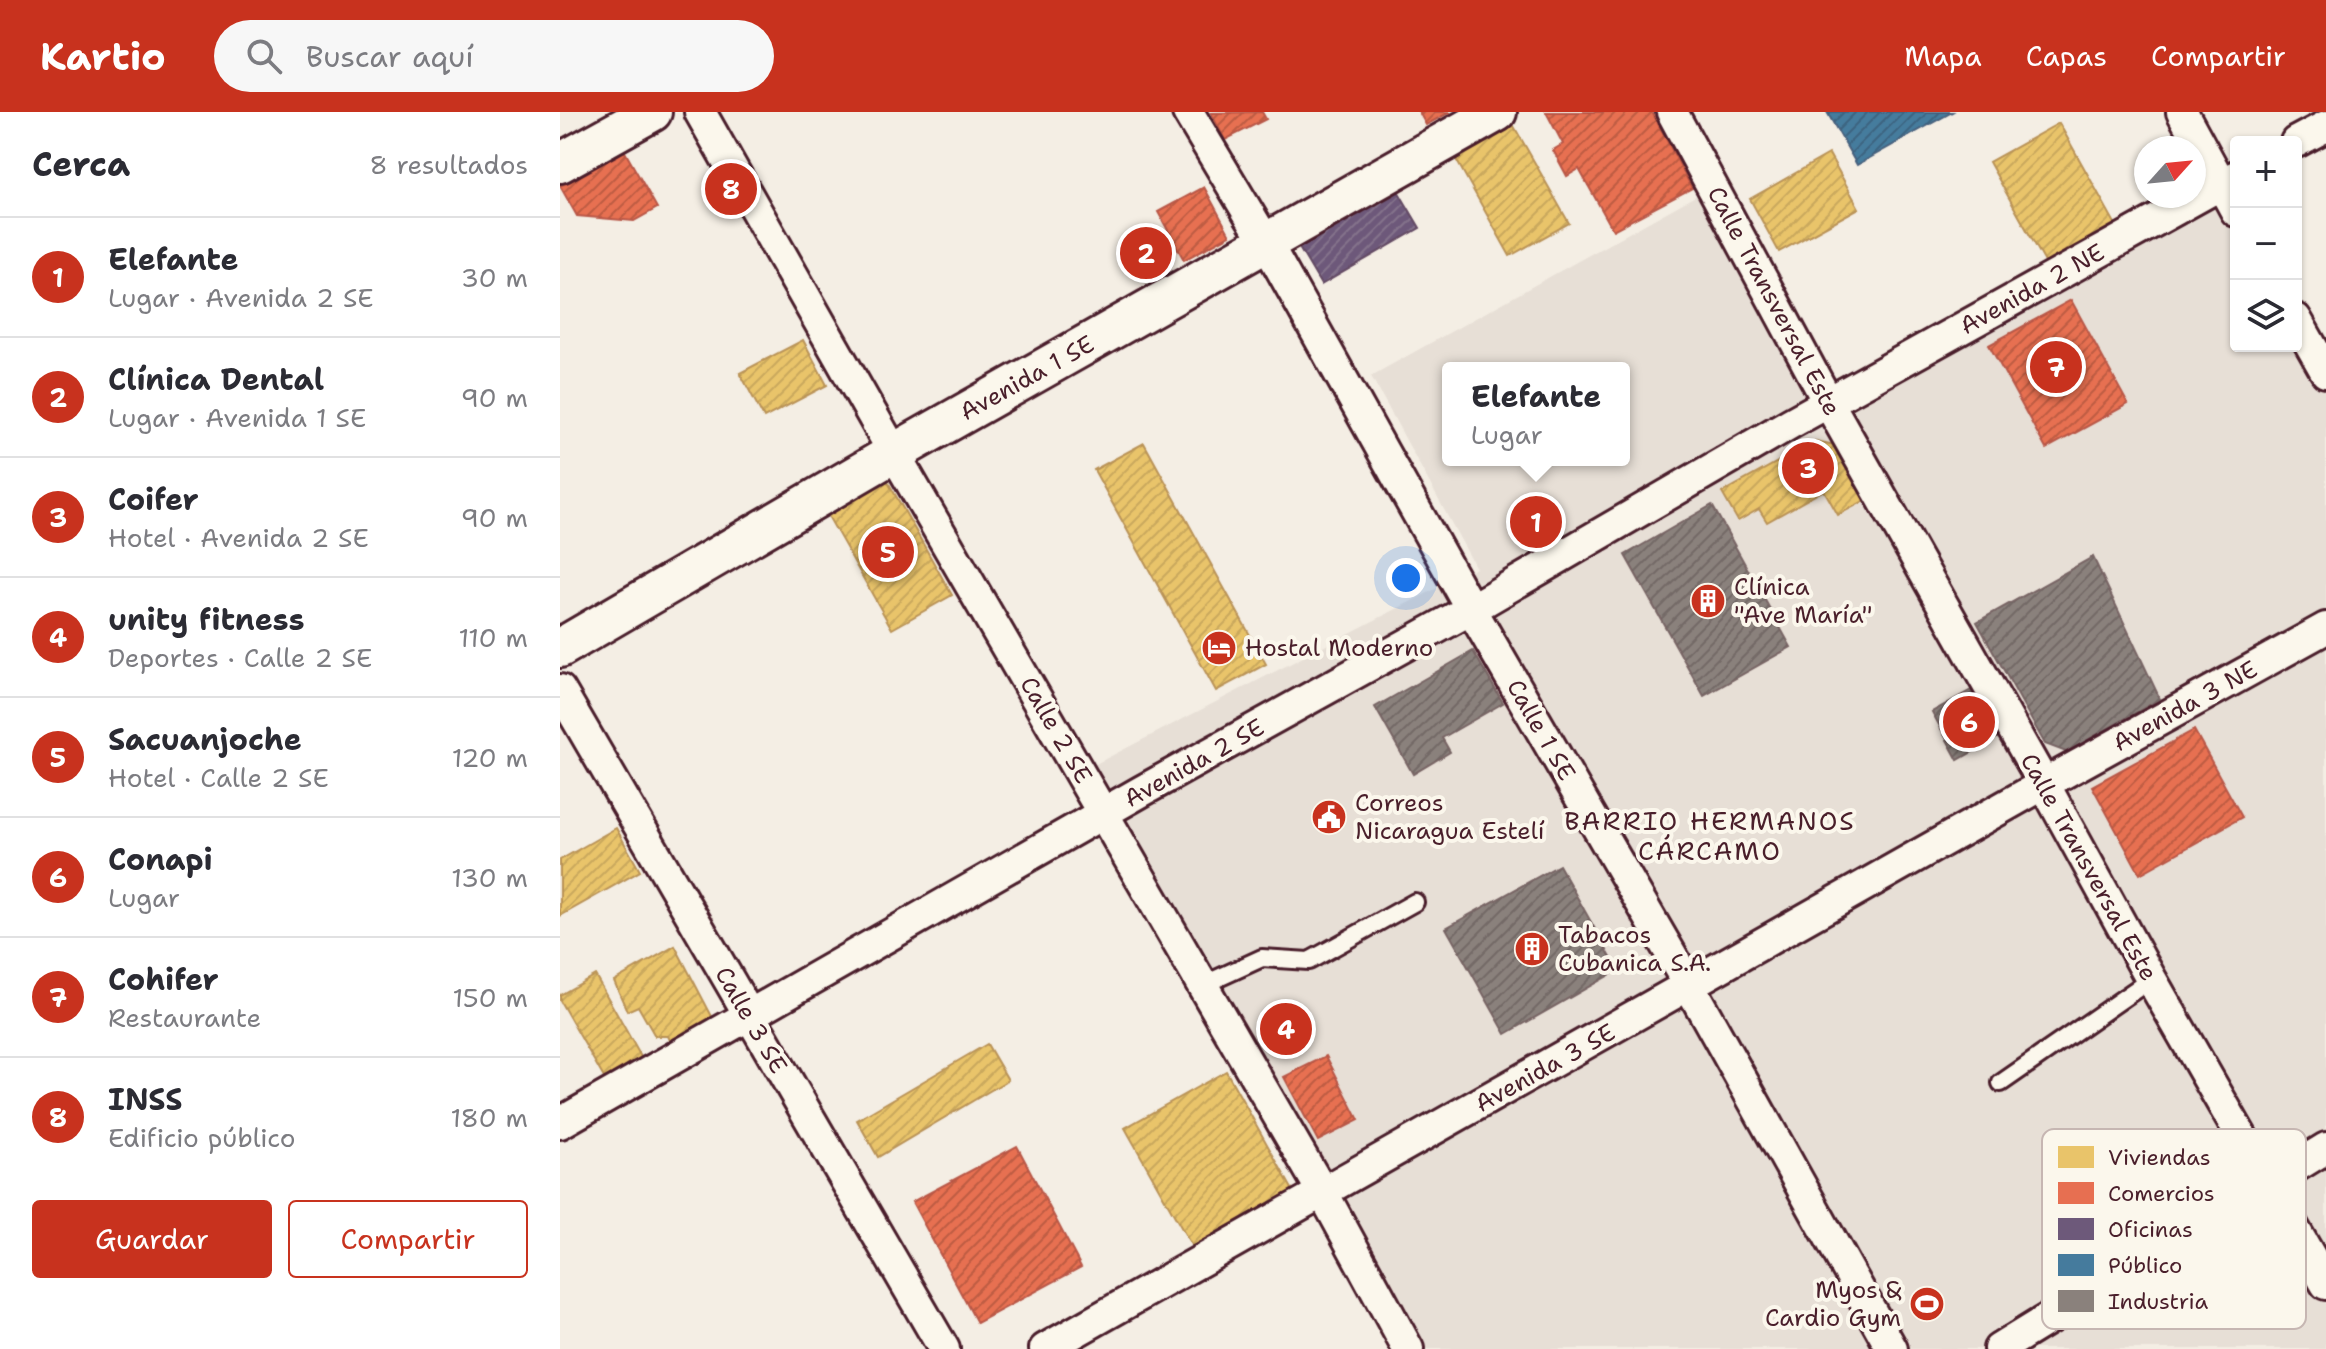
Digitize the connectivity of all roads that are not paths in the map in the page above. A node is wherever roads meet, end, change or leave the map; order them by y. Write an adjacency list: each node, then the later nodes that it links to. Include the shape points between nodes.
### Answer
1 (652, 112): 9 (street)
2 (700, 112): 16 (street, Calle 2 SE)
3 (1188, 112): 12 (street, Calle 1 SE)
4 (1497, 112): 12 (street, Avenida 1 SE)
5 (1672, 112): 15 (street, Calle Transversal Este)
6 (2182, 112): 10 (street)
7 (2326, 126): 8 (street)
8 (2302, 139)
9 (560, 163)
10 (2228, 180): 11 (street); 15 (street, Avenida 2 NE)
11 (2235, 208)
12 (1267, 244): 16 (street, Avenida 1 SE); 17 (street, Calle 1 SE)
13 (2302, 330): 14 (street)
14 (2326, 372)
15 (1828, 402): 17 (street, Avenida 2 SE); 21 (street, Calle Transversal Este)
16 (894, 453): 19 (street, Avenida 1 SE); 22 (street, Calle 2 SE)
17 (1471, 609): 22 (street, Avenida 2 SE); 26 (street, Calle 1 SE)
18 (2326, 628): 21 (street, Avenida 3 NE)
19 (560, 648)
20 (560, 690): 27 (street, Calle 3 SE)
21 (2044, 784): 24 (street, Calle Transversal Este); 26 (street, Avenida 3 SE)
22 (1104, 813): 25 (street, Calle 2 SE); 27 (street, Avenida 2 SE)
23 (1415, 902): 25 (lane, via 1309,961 1262,958)
24 (2151, 979): 28 (lane); 30 (street, Calle Transversal Este)
25 (1203, 985): 33 (street, Calle 2 SE)
26 (1690, 987): 33 (street, Avenida 3 SE); 40 (street, Calle 1 SE)
27 (749, 1017): 29 (street, Avenida 2 SE); 37 (street, Calle 3 SE)
28 (2001, 1083)
29 (560, 1123)
30 (2238, 1129)
31 (2326, 1148): 32 (street)
32 (2306, 1160)
33 (1323, 1193): 38 (street, Avenida 3 SE); 39 (street, Calle 2 SE)
34 (2306, 1249): 35 (street, Calle Transversal Este)
35 (2326, 1284)
36 (2042, 1323): 41 (street)
37 (944, 1349)
38 (1045, 1349)
39 (1408, 1349)
40 (1892, 1349)
41 (1999, 1349)

